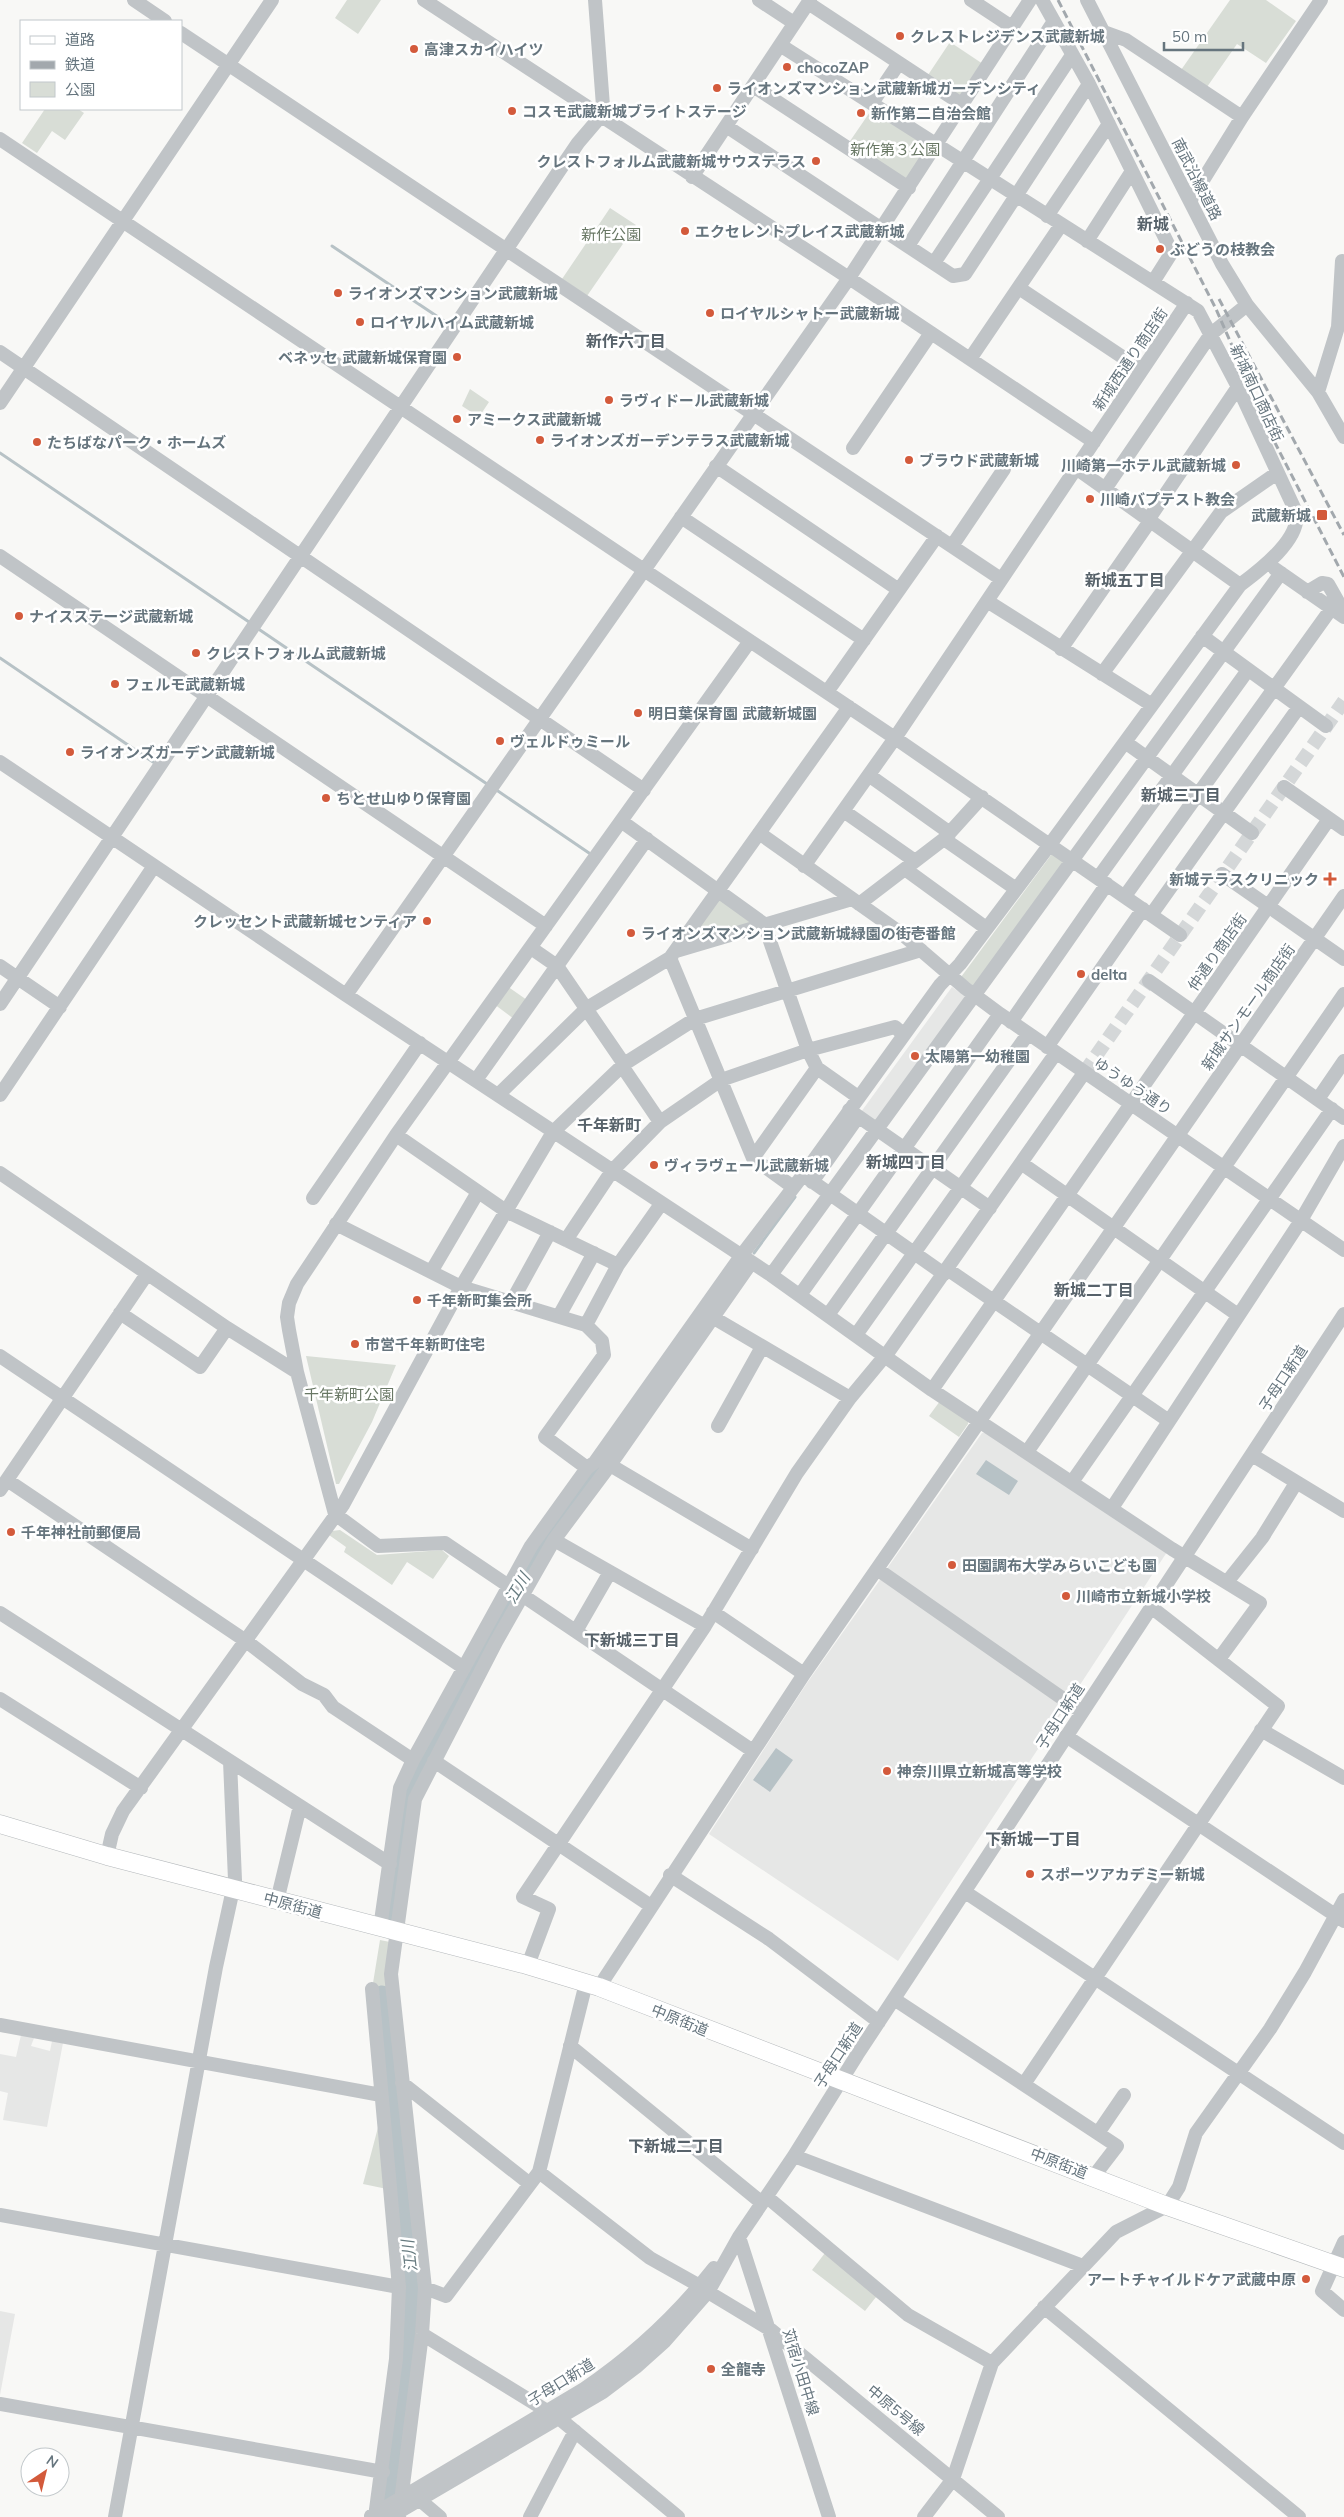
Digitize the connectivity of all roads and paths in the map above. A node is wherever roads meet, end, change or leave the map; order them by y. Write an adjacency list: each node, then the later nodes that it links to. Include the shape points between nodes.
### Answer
1 (134, 0): 12 (street)
2 (272, 0): 21 (street)
3 (424, 0): 26 (street)
4 (595, 0): 26 (street, via 603,106)
5 (759, 0): 14 (street)
6 (971, 0): 15 (street)
7 (1030, 0): 15 (street)
8 (1042, 0): 13 (street)
9 (1087, 0): 16 (street, 南武沿線道路)
10 (1321, 0): 27 (street)
11 (809, 2): 14 (street); 20 (street)
12 (164, 20)
13 (1054, 21): 19 (street); 32 (street)
14 (794, 24): 18 (street)
15 (1012, 27): 25 (street)
16 (1104, 32): 27 (street, via 1126,40); 38 (street, 南武沿線道路)
17 (182, 34): 21 (street)
18 (780, 45): 23 (street); 24 (street, 新城西通り商店街)
19 (1072, 55): 22 (street); 35 (street)
20 (899, 63): 24 (street); 25 (street)
21 (228, 65): 40 (street); 45 (street)
22 (1088, 84): 28 (street); 37 (street)
23 (753, 86): 29 (street); 36 (street)
24 (872, 104): 31 (street, 新城西通り商店街)
25 (962, 105): 31 (street)
26 (601, 116): 34 (street); 45 (street, via 578,143)
27 (1242, 117): 38 (street)
28 (1109, 124): 33 (street); 39 (street)
29 (726, 126): 34 (street); 42 (street)
30 (0, 139): 40 (street)
31 (937, 145): 32 (street, 新城西通り商店街); 36 (street)
32 (963, 163): 35 (street, 新城西通り商店街); 44 (street)
33 (1132, 171): 43 (street); 49 (street, via 1172,252)
34 (692, 177): 48 (street)
35 (989, 179): 37 (street, 新城西通り商店街); 47 (street)
36 (909, 188): 42 (street)
37 (1015, 196): 39 (street, 新城西通り商店街); 47 (street, via 965,274 953,276)
38 (1190, 201): 52 (street, 南武沿線道路)
39 (1046, 216): 41 (street, 新城西通り商店街)
40 (123, 222): 57 (street); 62 (street)
41 (1061, 225): 43 (street, 新城西通り商店街); 50 (street)
42 (882, 228): 44 (street); 48 (street)
43 (1087, 241): 49 (street, 新城西通り商店街)
44 (908, 246): 47 (street)
45 (507, 250): 62 (street); 63 (street)
46 (1344, 262): 60 (street, via 1338,327)
47 (934, 263)
48 (849, 278): 54 (street); 63 (street)
49 (1153, 282): 51 (street, 新城西通り商店街)
50 (1019, 288): 56 (street); 58 (street)
51 (1187, 303): 53 (street, 新城南口商店街, via 1198,311); 58 (street, 新城西通り商店街)
52 (1247, 305): 53 (street); 60 (street, 南武沿線道路)
53 (1209, 330): 59 (street, 新城南口商店街); 71 (street)
54 (931, 333): 56 (street); 66 (street)
55 (0, 352): 57 (street)
56 (970, 359): 65 (street)
57 (24, 368): 61 (street); 77 (street)
58 (1142, 370): 65 (street, 新城西通り商店街)
59 (1238, 387): 70 (street, 新城南口商店街); 73 (street)
60 (1318, 392): 64 (street, 南武沿線道路)
61 (0, 403)
62 (402, 407): 77 (street); 80 (street)
63 (753, 414): 67 (street); 74 (street)
64 (1344, 437)
65 (1094, 442): 68 (street, 新城西通り商店街)
66 (853, 448)
67 (716, 466): 72 (street); 84 (street)
68 (1076, 468): 71 (street); 82 (street, 新城西通り商店街)
69 (1004, 469): 75 (street)
70 (1277, 473): 76 (street, via 1221,512); 79 (street, 新城南口商店街, via 1296,512 1296,524)
71 (1105, 489): 73 (street)
72 (681, 517): 80 (street); 89 (street)
73 (1149, 520): 76 (street); 91 (street)
74 (937, 536): 75 (street); 84 (street)
75 (952, 546): 82 (street)
76 (1192, 551): 83 (street); 94 (street)
77 (302, 555): 97 (street); 101 (street)
78 (0, 556): 97 (street)
79 (1269, 564): 81 (street); 83 (street, 新城南口商店街)
80 (644, 570): 90 (street); 101 (street)
81 (1281, 573): 86 (street, via 1307,592 1328,584); 92 (street)
82 (1001, 579): 85 (street, 新城西通り商店街)
83 (1240, 585): 88 (street, 新城南口商店街)
84 (899, 590): 89 (street)
85 (987, 601): 91 (street); 103 (street, 新城西通り商店街)
86 (1338, 610): 87 (street); 95 (street)
87 (1344, 617)
88 (1202, 636): 92 (street); 98 (street, 新城南口商店街)
89 (864, 640): 96 (street)
90 (750, 641): 96 (street); 110 (street)
91 (1061, 649): 94 (street)
92 (1225, 653): 93 (street); 105 (street)
93 (1248, 670): 95 (street); 108 (street)
94 (1102, 674): 98 (street)
95 (1274, 689): 100 (street); 111 (street)
96 (827, 692): 99 (street)
97 (207, 696): 121 (street); 124 (street)
98 (1152, 704): 104 (street, 新城南口商店街)
99 (849, 707): 103 (street); 118 (street)
100 (1299, 707): 102 (street); 114 (street)
101 (541, 718): 110 (street); 124 (street)
102 (1326, 726)
103 (896, 738): 107 (street, 新城西通り商店街); 112 (street)
104 (1125, 742): 105 (street); 123 (street, 新城南口商店街)
105 (1146, 757): 108 (street); 125 (street)
106 (0, 762): 121 (street)
107 (870, 776): 113 (street, 新城西通り商店街); 120 (street)
108 (1172, 776): 111 (street); 130 (street)
109 (1284, 787): 115 (street)
110 (644, 790): 116 (street)
111 (1198, 794): 114 (street); 133 (street)
112 (982, 797): 120 (street); 123 (street)
113 (845, 812): 126 (street); 128 (street, 新城西通り商店街)
114 (1224, 813): 119 (street); 137 (street)
115 (1330, 819): 117 (street); 136 (street, 仲通り商店街)
116 (621, 822): 122 (street); 139 (street)
117 (1344, 829)
118 (759, 833): 128 (street, ゆうゆう通り); 132 (street)
119 (1252, 833)
120 (947, 836): 126 (street); 131 (street)
121 (112, 838): 127 (street); 150 (street)
122 (647, 839): 132 (street); 148 (street)
123 (1050, 844): 125 (street); 131 (street, 新城南口商店街)
124 (444, 856): 139 (street); 154 (street)
125 (1072, 859): 130 (street); 155 (street)
126 (910, 865): 135 (street); 140 (street)
127 (154, 866): 154 (street); 157 (street)
128 (804, 866): 135 (street, ゆうゆう通り)
129 (1222, 874): 136 (street)
130 (1103, 881): 133 (street); 160 (street)
131 (1016, 889): 140 (street, 新城南口商店街)
132 (719, 890): 138 (street); 145 (street)
133 (1125, 896): 137 (street)
134 (1344, 896): 142 (street, 新城サンモール商店街)
135 (855, 901): 138 (street); 144 (street, ゆうゆう通り)
136 (1268, 906): 142 (street); 159 (street, 仲通り商店街)
137 (1147, 912): 141 (street); 167 (street)
138 (764, 924): 145 (street); 152 (street)
139 (546, 926): 143 (street)
140 (986, 928): 149 (street, 新城南口商店街)
141 (1180, 935)
142 (1314, 939): 146 (street); 165 (street, 新城サンモール商店街)
143 (531, 948): 148 (street); 169 (street)
144 (921, 950): 149 (street, ゆうゆう通り); 152 (street)
145 (673, 954): 158 (street); 161 (street)
146 (1344, 959)
147 (0, 966): 150 (street)
148 (558, 966): 158 (street); 174 (street)
149 (950, 974): 155 (street, ゆうゆう通り); 163 (street, 新城南口商店街)
150 (18, 978): 156 (street); 157 (street)
151 (1149, 981): 159 (street)
152 (787, 989): 161 (street); 166 (street)
153 (1344, 994): 173 (street)
154 (346, 995): 164 (street)
155 (975, 996): 160 (street, ゆうゆう通り); 185 (street)
156 (0, 1004)
157 (60, 1007): 177 (street)
158 (587, 1008): 170 (street); 176 (street)
159 (1194, 1013): 165 (street); 180 (street, 仲通り商店街)
160 (1006, 1018): 162 (street, ゆうゆう通り); 190 (street)
161 (695, 1019): 170 (street); 175 (street)
162 (1028, 1034): 167 (street, ゆうゆう通り); 193 (street)
163 (904, 1035): 166 (street, via 895,1027); 178 (street, 新城南口商店街)
164 (420, 1044): 169 (street); 203 (street)
165 (1240, 1046): 173 (street); 188 (street, 新城サンモール商店街)
166 (808, 1050): 171 (street); 175 (street)
167 (1051, 1050): 172 (street, ゆうゆう通り); 199 (street)
168 (1344, 1061): 179 (street)
169 (449, 1062): 174 (street); 187 (street)
170 (623, 1065): 184 (street); 186 (street)
171 (817, 1068): 178 (street); 191 (street)
172 (1084, 1073): 180 (street, ゆうゆう通り); 192 (street)
173 (1287, 1078): 179 (street); 194 (street)
174 (476, 1080): 176 (street)
175 (721, 1080): 184 (street); 191 (street)
176 (498, 1094): 186 (street)
177 (0, 1095)
178 (858, 1097): 182 (street, 新城南口商店街)
179 (1318, 1099): 181 (street)
180 (1131, 1104): 188 (street, ゆうゆう通り); 202 (street, 仲通り商店街)
181 (1332, 1110): 183 (street); 204 (street)
182 (854, 1114): 185 (street); 197 (street, 新城南口商店街)
183 (1344, 1118)
184 (660, 1122): 195 (street)
185 (877, 1130): 190 (street); 201 (street)
186 (553, 1132): 195 (street); 207 (street)
187 (396, 1135): 200 (street); 210 (street)
188 (1179, 1136): 194 (street, ゆうゆう通り); 211 (street, 新城サンモール商店街)
189 (1344, 1146): 209 (street)
190 (904, 1149): 193 (street); 208 (street)
191 (753, 1158): 198 (street)
192 (1021, 1163): 202 (street); 206 (street)
193 (932, 1168): 199 (street); 213 (street)
194 (1225, 1169): 204 (street, ゆうゆう通り); 219 (street)
195 (612, 1171): 205 (street); 214 (street)
196 (0, 1173): 223 (street)
197 (807, 1178): 198 (street, 新城南口商店街); 201 (street)
198 (793, 1187): 218 (street, 新城南口商店街)
199 (960, 1188): 206 (street); 217 (street)
200 (478, 1192): 207 (street); 222 (street)
201 (831, 1195): 208 (street); 224 (street)
202 (1067, 1195): 211 (street); 228 (street, 仲通り商店街)
203 (312, 1198)
204 (1269, 1200): 209 (street, ゆうゆう通り); 226 (street)
205 (661, 1204): 218 (street); 220 (street)
206 (990, 1208): 221 (street)
207 (506, 1211): 212 (street); 225 (street)
208 (859, 1214): 213 (street); 227 (street)
209 (1300, 1222): 215 (street, ゆうゆう通り); 233 (street)
210 (336, 1224): 222 (street); 244 (street, via 297,1284 289,1303 287,1317)
211 (1113, 1229): 219 (street); 238 (street, 新城サンモール商店街)
212 (550, 1232): 214 (street); 229 (street)
213 (886, 1233): 217 (street); 232 (street)
214 (566, 1240): 216 (street)
215 (1344, 1250)
216 (594, 1253): 220 (street); 234 (street)
217 (915, 1253): 221 (street); 239 (street)
218 (746, 1260): 224 (street); 235 (street); 254 (street)
219 (1160, 1261): 226 (street); 243 (street)
220 (618, 1265): 236 (street)
221 (945, 1271): 228 (street); 242 (street)
222 (431, 1272): 225 (street)
223 (148, 1274): 230 (street); 237 (street)
224 (772, 1275): 227 (street)
225 (461, 1287): 229 (street); 260 (street, via 343,1504)
226 (1205, 1292): 233 (street); 246 (street)
227 (800, 1295): 232 (street)
228 (993, 1300): 238 (street); 245 (street, 仲通り商店街)
229 (512, 1301): 234 (street)
230 (120, 1313): 237 (street, via 200,1367); 247 (street)
231 (1344, 1314): 253 (street, 子母口新道)
232 (828, 1315): 239 (street)
233 (1238, 1315): 249 (street)
234 (558, 1316): 236 (street)
235 (714, 1318): 240 (street); 254 (street)
236 (586, 1325): 254 (street, via 602,1340 604,1355 545,1437)
237 (226, 1328): 244 (street)
238 (1040, 1333): 243 (street); 250 (street, 新城サンモール商店街)
239 (856, 1335): 242 (street)
240 (762, 1347): 248 (street); 251 (street)
241 (0, 1356): 247 (street)
242 (885, 1356): 245 (street); 248 (street)
243 (1088, 1365): 246 (street); 252 (street)
244 (297, 1372): 260 (street)
245 (932, 1390): 250 (street)
246 (1133, 1396): 249 (street); 255 (street)
247 (62, 1398): 257 (street); 264 (street)
248 (850, 1398): 262 (street, via 797,1473)
249 (1169, 1420): 258 (street)
250 (980, 1421): 252 (street); 265 (street, 新城サンモール商店街)
251 (718, 1426)
252 (1027, 1452): 255 (street)
253 (1252, 1456): 256 (street); 263 (street, 子母口新道)
254 (600, 1466): 261 (street); 262 (street); 268 (street, via 531,1546)
255 (1072, 1482): 258 (street)
256 (1296, 1483): 259 (street); 267 (street, via 1262,1538)
257 (3, 1485): 275 (street)
258 (1112, 1508): 263 (street)
259 (1344, 1512)
260 (334, 1514): 264 (street); 268 (street, via 378,1546 445,1543)
261 (554, 1540): 266 (street); 269 (street)
262 (752, 1549): 271 (street)
263 (1186, 1556): 267 (street); 270 (street, 子母口新道)
264 (304, 1560): 275 (street); 277 (street)
265 (878, 1569): 278 (street, 新城サンモール商店街); 281 (street)
266 (610, 1572): 273 (street); 274 (street)
267 (1227, 1582): 276 (street, via 1260,1603)
268 (509, 1587): 269 (street); 277 (street)
269 (522, 1595): 274 (street); 288 (street)
270 (1151, 1607): 276 (street); 281 (street, 子母口新道)
271 (713, 1612): 273 (street); 278 (street)
272 (0, 1613): 283 (street)
273 (705, 1626): 279 (street)
274 (576, 1631): 279 (street)
275 (246, 1641): 283 (street); 286 (street, via 302,1684 324,1695 333,1707)
276 (1219, 1659): 282 (street, via 1278,1706)
277 (464, 1668): 286 (street)
278 (804, 1674): 285 (street, 新城サンモール商店街)
279 (661, 1690): 285 (street); 294 (street)
280 (0, 1699): 290 (street)
281 (1082, 1712): 284 (street, 子母口新道)
282 (1261, 1730): 289 (street); 293 (street)
283 (182, 1731): 287 (street); 290 (street)
284 (1066, 1736): 293 (street); 299 (street, 子母口新道)
285 (753, 1751): 297 (street, 新城サンモール商店街)
286 (413, 1760): 296 (street, via 400,1788)
287 (230, 1761): 291 (street); 298 (street)
288 (434, 1761): 294 (street); 304 (street, via 415,1799)
289 (1344, 1778)
290 (142, 1788): 295 (street, via 116,1823)
291 (300, 1806): 296 (street); 301 (street)
292 (0, 1824): 295 (main road, 中原街道)
293 (1198, 1824): 303 (street); 306 (street)
294 (558, 1844): 302 (street); 305 (street, via 523,1897 549,1909)
295 (106, 1856): 298 (main road, 中原街道)
296 (390, 1864): 304 (street)
297 (670, 1875): 302 (street, 新城サンモール商店街); 310 (street, via 769,1939)
298 (234, 1889): 301 (main road, 中原街道); 313 (street)
299 (965, 1892): 306 (street); 309 (street, 子母口新道)
300 (1344, 1900): 303 (street)
301 (276, 1901): 304 (main road, 中原街道)
302 (651, 1906): 307 (street, 新城サンモール商店街)
303 (1340, 1918): 314 (street)
304 (388, 1930): 305 (main road, 中原街道); 316 (street)
305 (528, 1965): 307 (main road, 中原街道)
306 (1095, 1978): 314 (street); 317 (street)
307 (593, 1985): 312 (street, 新城サンモール商店街); 315 (main road, 中原街道)
308 (372, 1989): 318 (street)
309 (894, 1999): 310 (street, 子母口新道); 317 (street)
310 (879, 2022): 315 (street, 子母口新道)
311 (0, 2025): 313 (street)
312 (570, 2046): 323 (street, 新城サンモール商店街); 326 (street)
313 (199, 2062): 318 (street); 331 (street)
314 (1239, 2073): 321 (street); 327 (street, via 1196,2133 1179,2187)
315 (841, 2080): 322 (street, 子母口新道); 324 (main road, 中原街道)
316 (402, 2083): 325 (street); 335 (street)
317 (1024, 2084): 320 (street)
318 (381, 2095): 334 (street)
319 (1124, 2095): 320 (street)
320 (1098, 2133): 324 (street, via 1117,2146)
321 (1344, 2143)
322 (794, 2156): 326 (street, 子母口新道); 332 (street)
323 (539, 2172): 325 (street); 336 (street, 中原5号線, via 650,2258)
324 (1094, 2176): 327 (main road, 中原街道)
325 (530, 2184): 335 (street, via 446,2296)
326 (764, 2200): 329 (street, 子母口新道); 341 (street, via 908,2315)
327 (1166, 2206): 332 (street, via 1116,2232); 333 (main road, 中原街道)
328 (0, 2215): 331 (street)
329 (739, 2237): 336 (street, 子母口新道); 339 (street, 苅宿小田中線)
330 (1344, 2242): 333 (street)
331 (166, 2244): 334 (street); 345 (street)
332 (1083, 2266): 337 (street)
333 (1339, 2267): 338 (street, via 1322,2291)
334 (399, 2287): 347 (street, via 396,2359)
335 (425, 2288): 340 (street)
336 (704, 2289): 339 (street, 中原5号線); 343 (street, 子母口新道, via 615,2367); 344 (street, 子母口新道, via 665,2341 603,2392)
337 (1044, 2307): 341 (street); 358 (street)
338 (1344, 2310)
339 (771, 2330): 348 (street, 中原5号線); 355 (street, 苅宿小田中線)
340 (422, 2334): 343 (street); 349 (street)
341 (992, 2363): 348 (street)
342 (0, 2404): 345 (street)
343 (547, 2410): 344 (street); 349 (street, 子母口新道)
344 (560, 2419): 346 (street); 349 (street, 子母口新道)
345 (131, 2428): 347 (street); 351 (street)
346 (575, 2431): 353 (street); 354 (street)
347 (382, 2472): 350 (street)
348 (953, 2479): 356 (street); 357 (street, 中原5号線)
349 (403, 2506): 350 (street, 子母口新道); 352 (street)
350 (373, 2516)
351 (115, 2517)
352 (440, 2517)
353 (530, 2517)
354 (678, 2517)
355 (829, 2517)
356 (924, 2517)
357 (998, 2517)
358 (1299, 2517)

